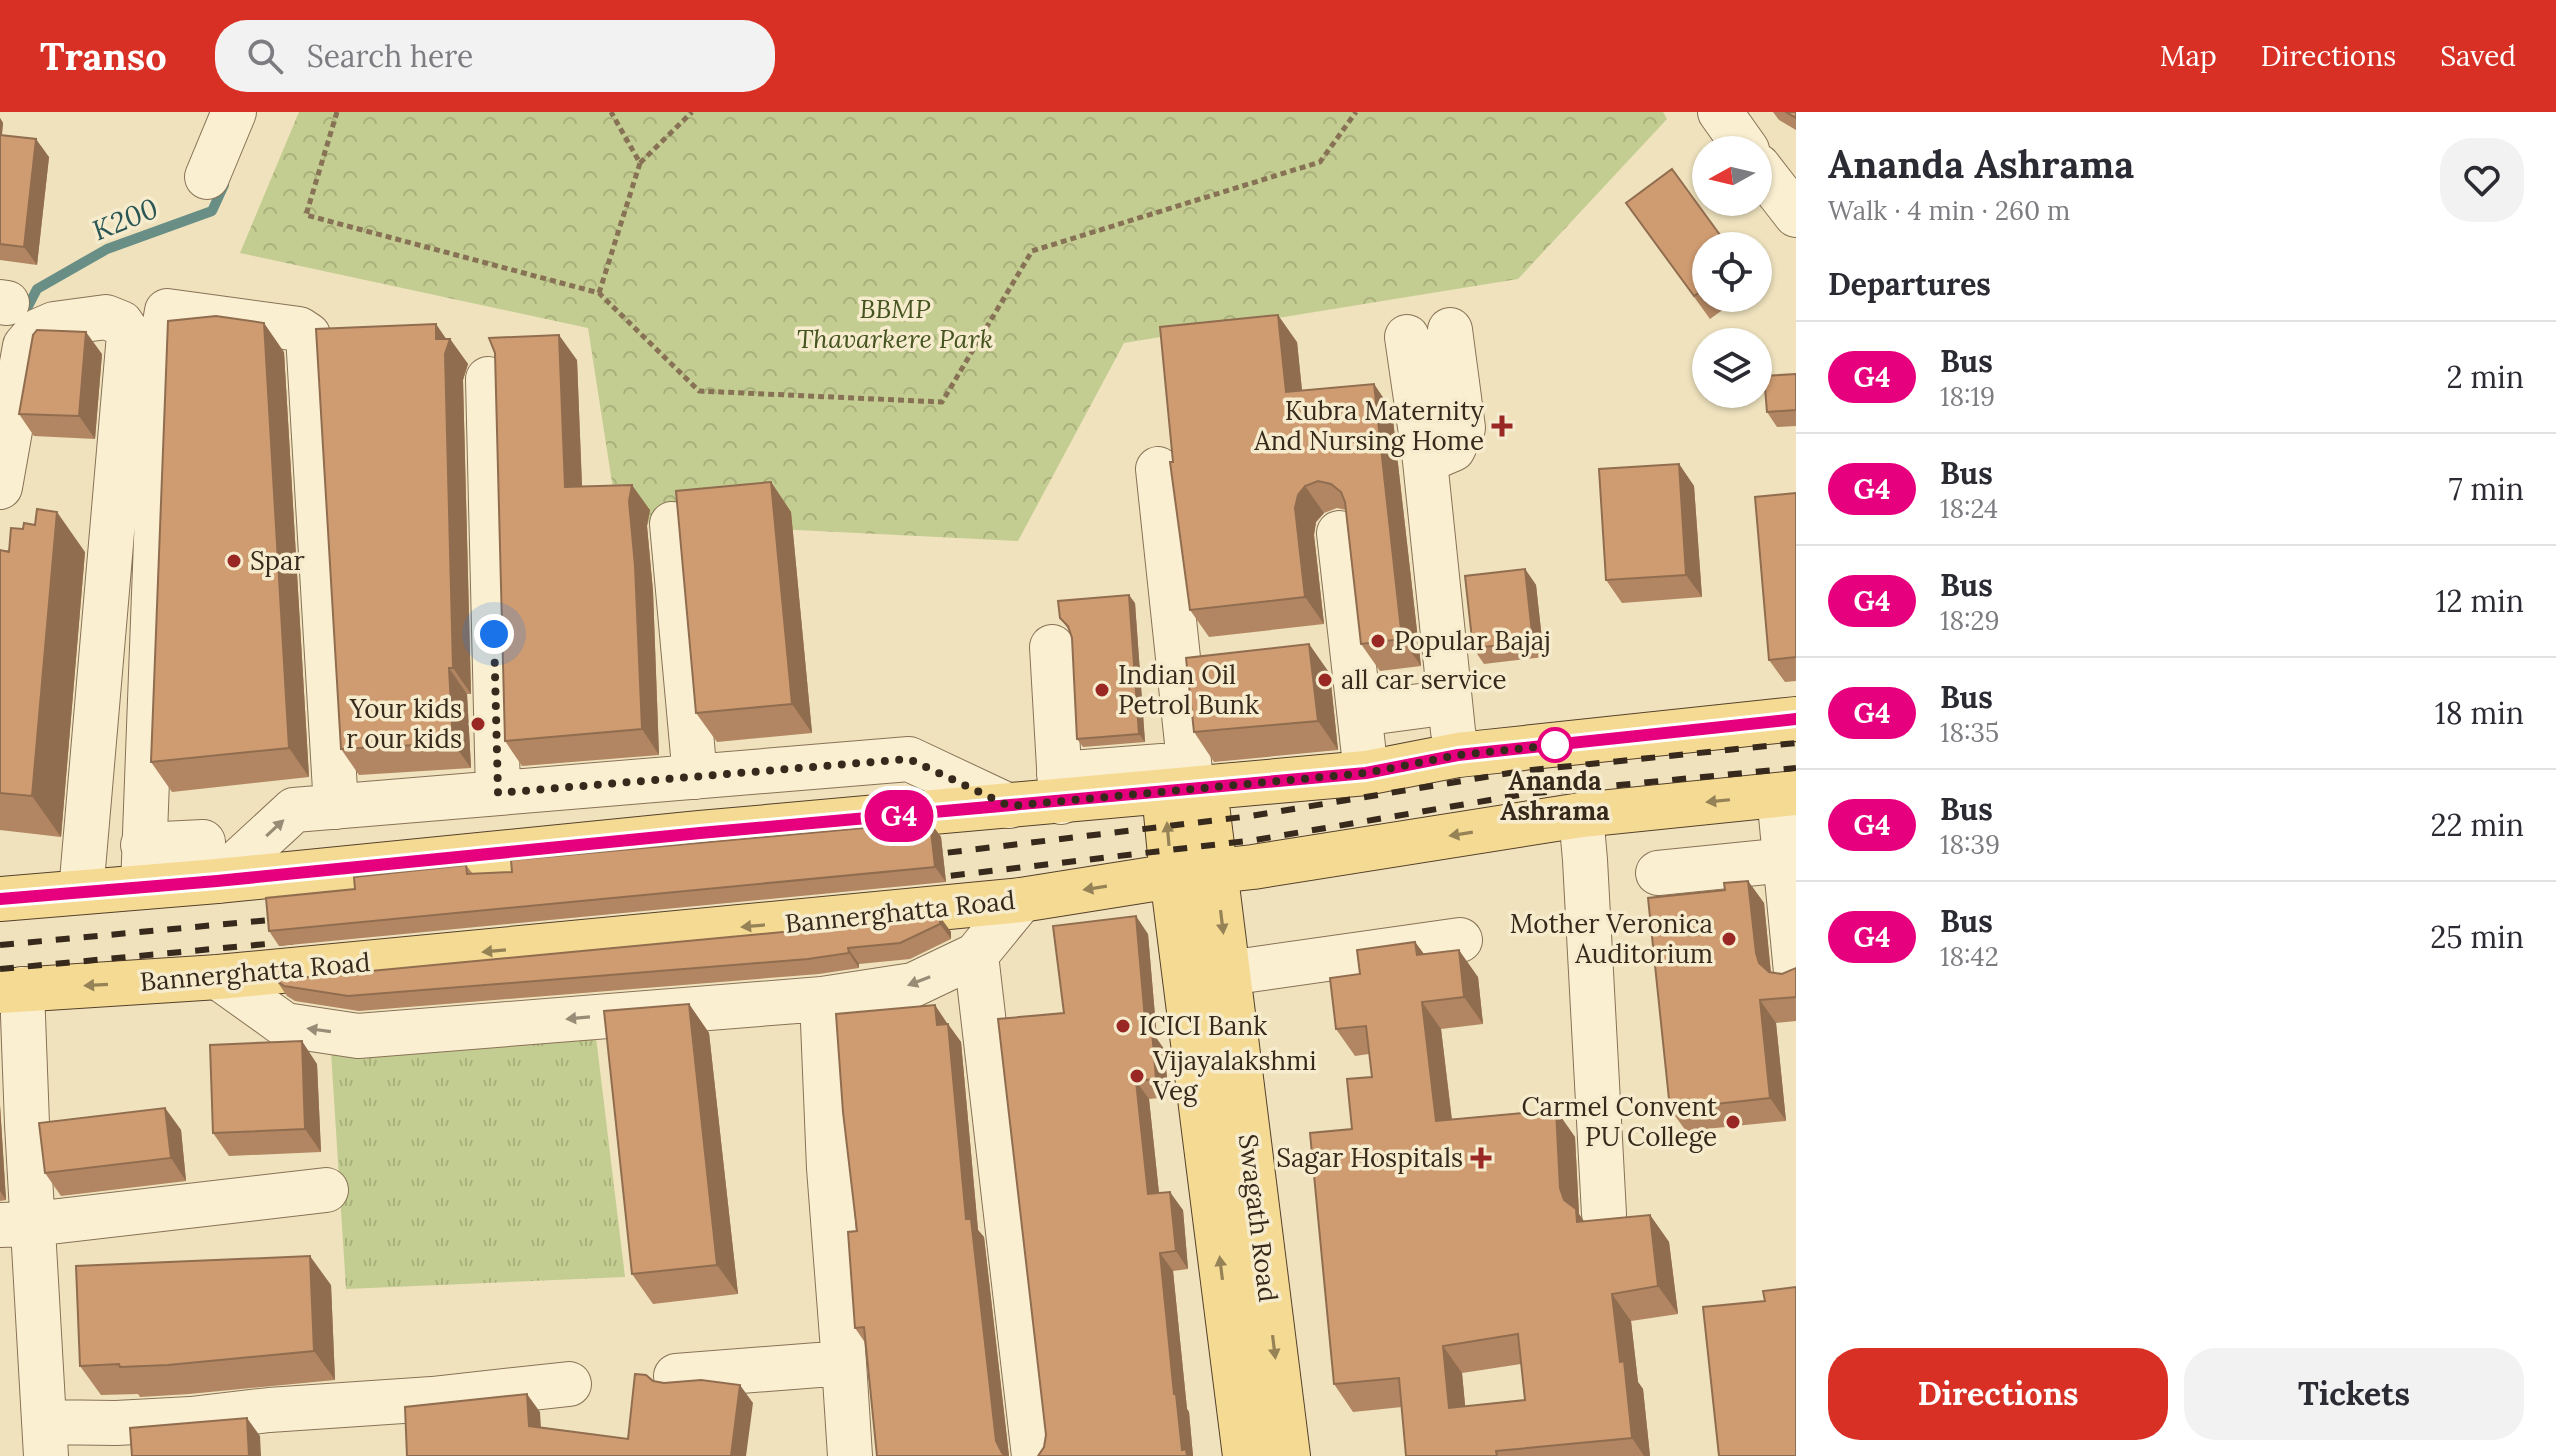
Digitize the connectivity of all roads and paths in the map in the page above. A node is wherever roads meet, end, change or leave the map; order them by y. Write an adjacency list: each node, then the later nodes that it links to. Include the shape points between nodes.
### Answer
1 (234, 112): 9 (street)
2 (337, 112): 10 (path, via 306,215)
3 (611, 112): 8 (path)
4 (692, 112): 8 (path)
5 (1356, 112): 10 (path, via 1320,162 1032,251 942,402 699,391)
6 (1720, 112): 7 (street)
7 (1737, 136)
8 (640, 163): 10 (path)
9 (207, 177)
10 (599, 293)
11 (1450, 330): 14 (street, via 1463,428 1453,449)
12 (1407, 337): 14 (street)
13 (488, 379): 30 (street)
14 (1425, 461): 22 (street)
15 (1158, 469): 21 (street)
16 (0, 487): 41 (street, via 25,346 38,331 54,324 106,317 121,323 129,335)
17 (672, 524): 27 (street)
18 (1339, 533): 23 (street)
19 (1052, 647): 29 (street)
20 (1223, 660): 21 (street)
21 (1168, 671): 28 (street)
22 (1450, 702): 23 (street); 25 (street)
23 (1360, 714): 26 (street)
24 (1796, 719): 25 (main road)
25 (1458, 755): 26 (main road)
26 (1366, 773): 28 (main road)
27 (695, 777): 30 (street); 32 (street, via 909,759)
28 (1181, 784): 29 (main road); 38 (main road, Swagath Road); 40 (main road, Swagath Road, one-way to 28)
29 (1060, 788): 32 (main road)
30 (498, 793): 33 (street)
31 (1788, 794): 34 (main road, Bannerghatta Road, one-way to 34); 35 (street)
32 (1009, 806): 36 (main road, via 339,870)
33 (336, 807): 36 (street, one-way to 33, via 294,810); 37 (street, via 308,335 299,329 167,311)
34 (1581, 815): 38 (main road, Bannerghatta Road, one-way to 38); 54 (street)
35 (1791, 860): 39 (street); 46 (street)
36 (210, 862): 37 (main road)
37 (143, 866): 41 (main road)
38 (1216, 871): 40 (main road, Bannerghatta Road); 47 (main road, Swagath Road, one-way to 47)
39 (1658, 873)
40 (1172, 876): 43 (main road, Bannerghatta Road, one-way to 43); 52 (main road, Swagath Road)
41 (81, 892): 42 (main road)
42 (0, 899)
43 (1021, 900): 45 (street); 48 (main road, Bannerghatta Road, one-way to 48)
44 (1460, 940): 47 (street)
45 (976, 955): 50 (street, one-way to 50, via 913,985); 61 (street)
46 (1796, 972)
47 (1228, 973): 51 (main road, Swagath Road)
48 (218, 977): 49 (main road, Bannerghatta Road, one-way to 49); 50 (street, one-way to 48, via 358,1036 285,1025)
49 (11, 990): 55 (street)
50 (822, 999): 56 (street)
51 (1245, 1115): 52 (main road); 63 (main road, Swagath Road, one-way to 63)
52 (1203, 1121): 62 (main road, Swagath Road, one-way to 52)
53 (326, 1190): 55 (street)
54 (1604, 1214)
55 (16, 1224): 59 (street)
56 (844, 1363): 57 (street); 60 (street)
57 (676, 1376)
58 (569, 1384): 59 (street, via 116,1423)
59 (45, 1439)
60 (850, 1456)
61 (1034, 1456)
62 (1245, 1456)
63 (1288, 1456)

